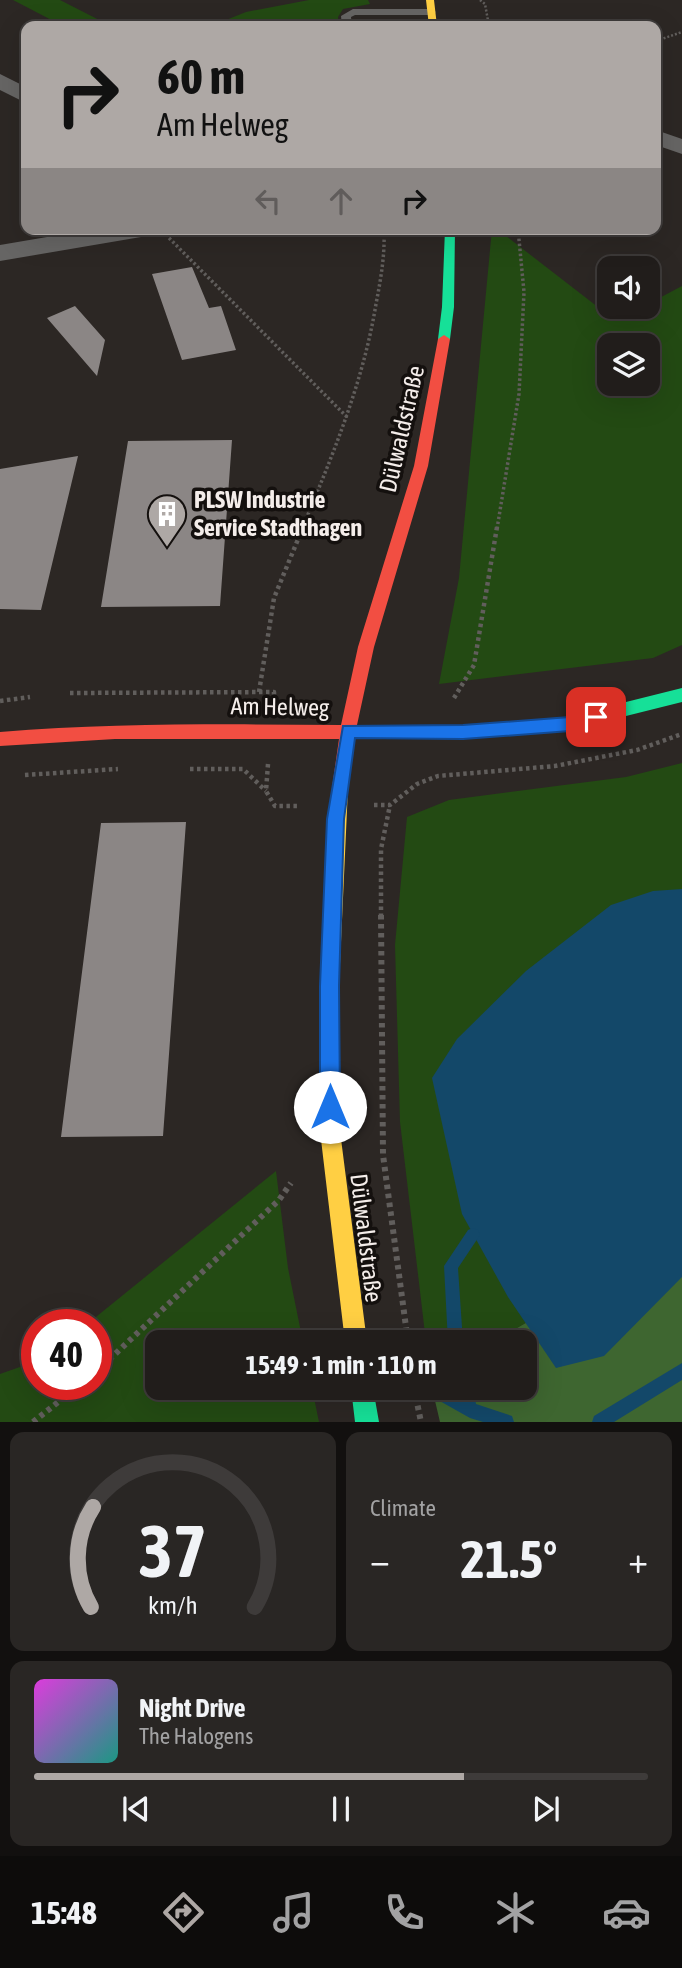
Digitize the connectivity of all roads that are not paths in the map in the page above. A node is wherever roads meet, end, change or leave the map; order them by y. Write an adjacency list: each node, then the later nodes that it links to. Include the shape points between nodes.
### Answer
1 (431, 13): 2 (lane, via 353,12)
2 (346, 21)
3 (0, 81): 4 (street)
4 (21, 94)
5 (21, 98): 6 (street)
6 (0, 104)
7 (661, 139): 8 (street)
8 (682, 147)
9 (106, 235): 11 (street)
10 (450, 235): 13 (street, Dülwaldstraße, via 448,307 436,393 421,466 366,647)
11 (0, 253)
12 (682, 695): 13 (street, Am Helweg, via 570,724 453,732)
13 (348, 731): 14 (street, Am Helweg, via 75,731); 15 (street, Dülwaldstraße, via 337,806 330,1131)
14 (0, 739)
15 (355, 1330)
16 (364, 1400): 17 (street)
17 (367, 1422)

